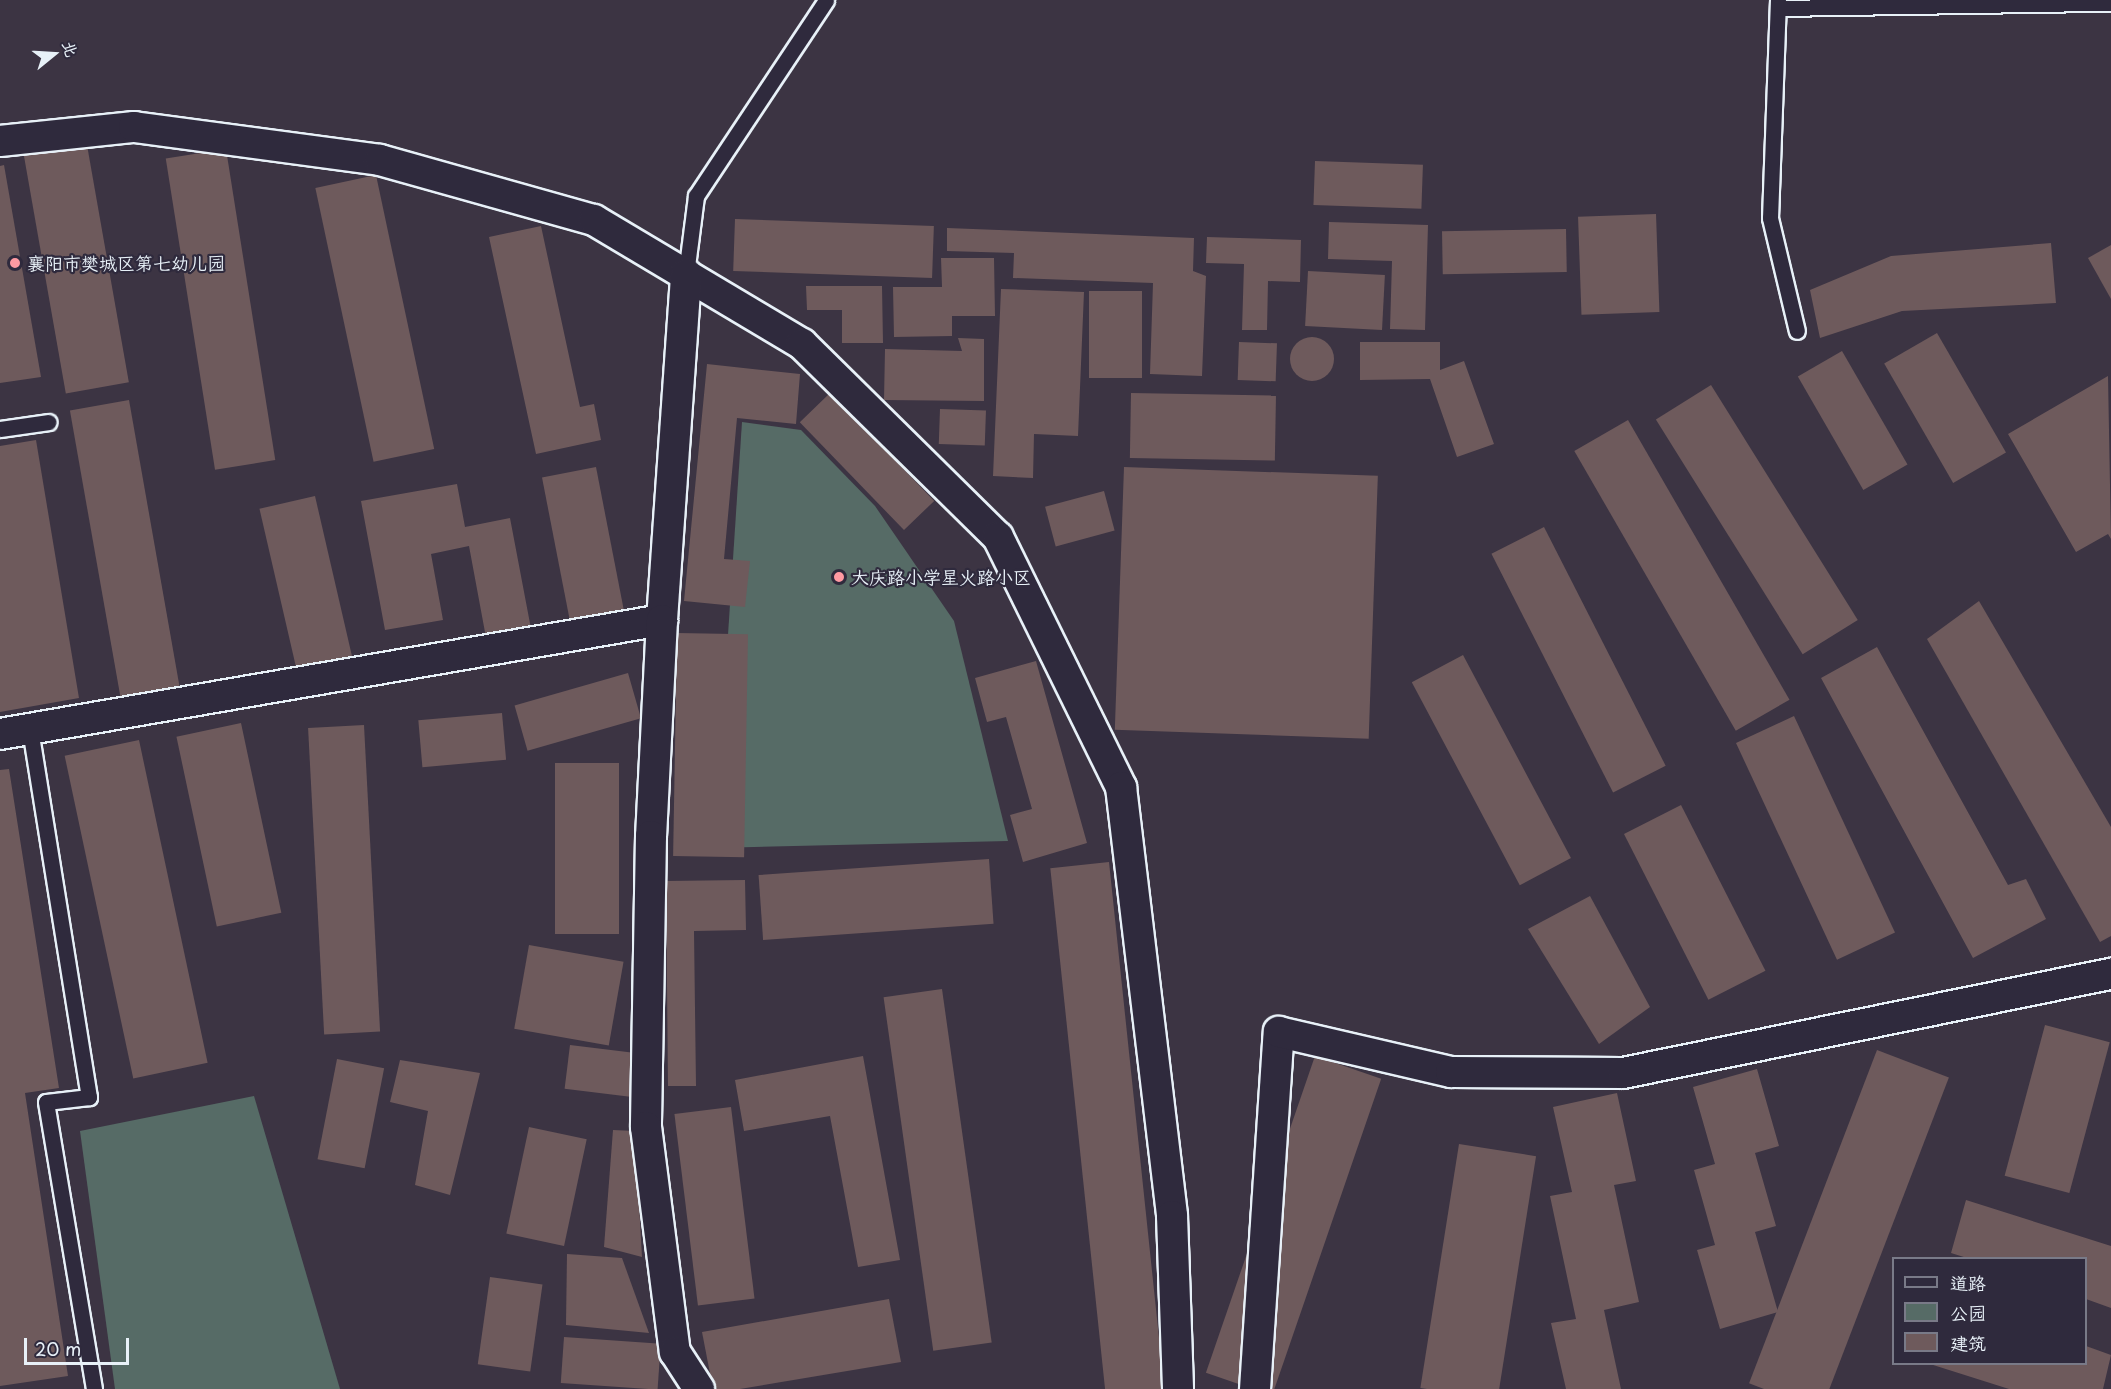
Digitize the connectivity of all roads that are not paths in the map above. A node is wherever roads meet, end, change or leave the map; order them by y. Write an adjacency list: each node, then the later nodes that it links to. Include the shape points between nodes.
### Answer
1 (826, 0): 5 (lane, via 696,196)
2 (2111, 3): 3 (lane)
3 (1778, 4): 6 (lane, via 1770,218)
4 (0, 141): 5 (street, via 134,127 380,160 594,220)
5 (686, 274): 9 (street); 15 (street, via 802,344 998,537 1121,787 1172,1216)
6 (1797, 331)
7 (50, 422): 8 (lane)
8 (0, 429)
9 (662, 620): 10 (street); 14 (street, via 651,836 646,1127 675,1352)
10 (30, 729): 11 (street); 13 (lane, via 89,1097 46,1102)
11 (0, 734)
12 (2111, 974): 16 (street, via 1623,1073 1451,1072 1278,1032)
13 (94, 1389)
14 (699, 1389)
15 (1178, 1389)
16 (1255, 1389)

